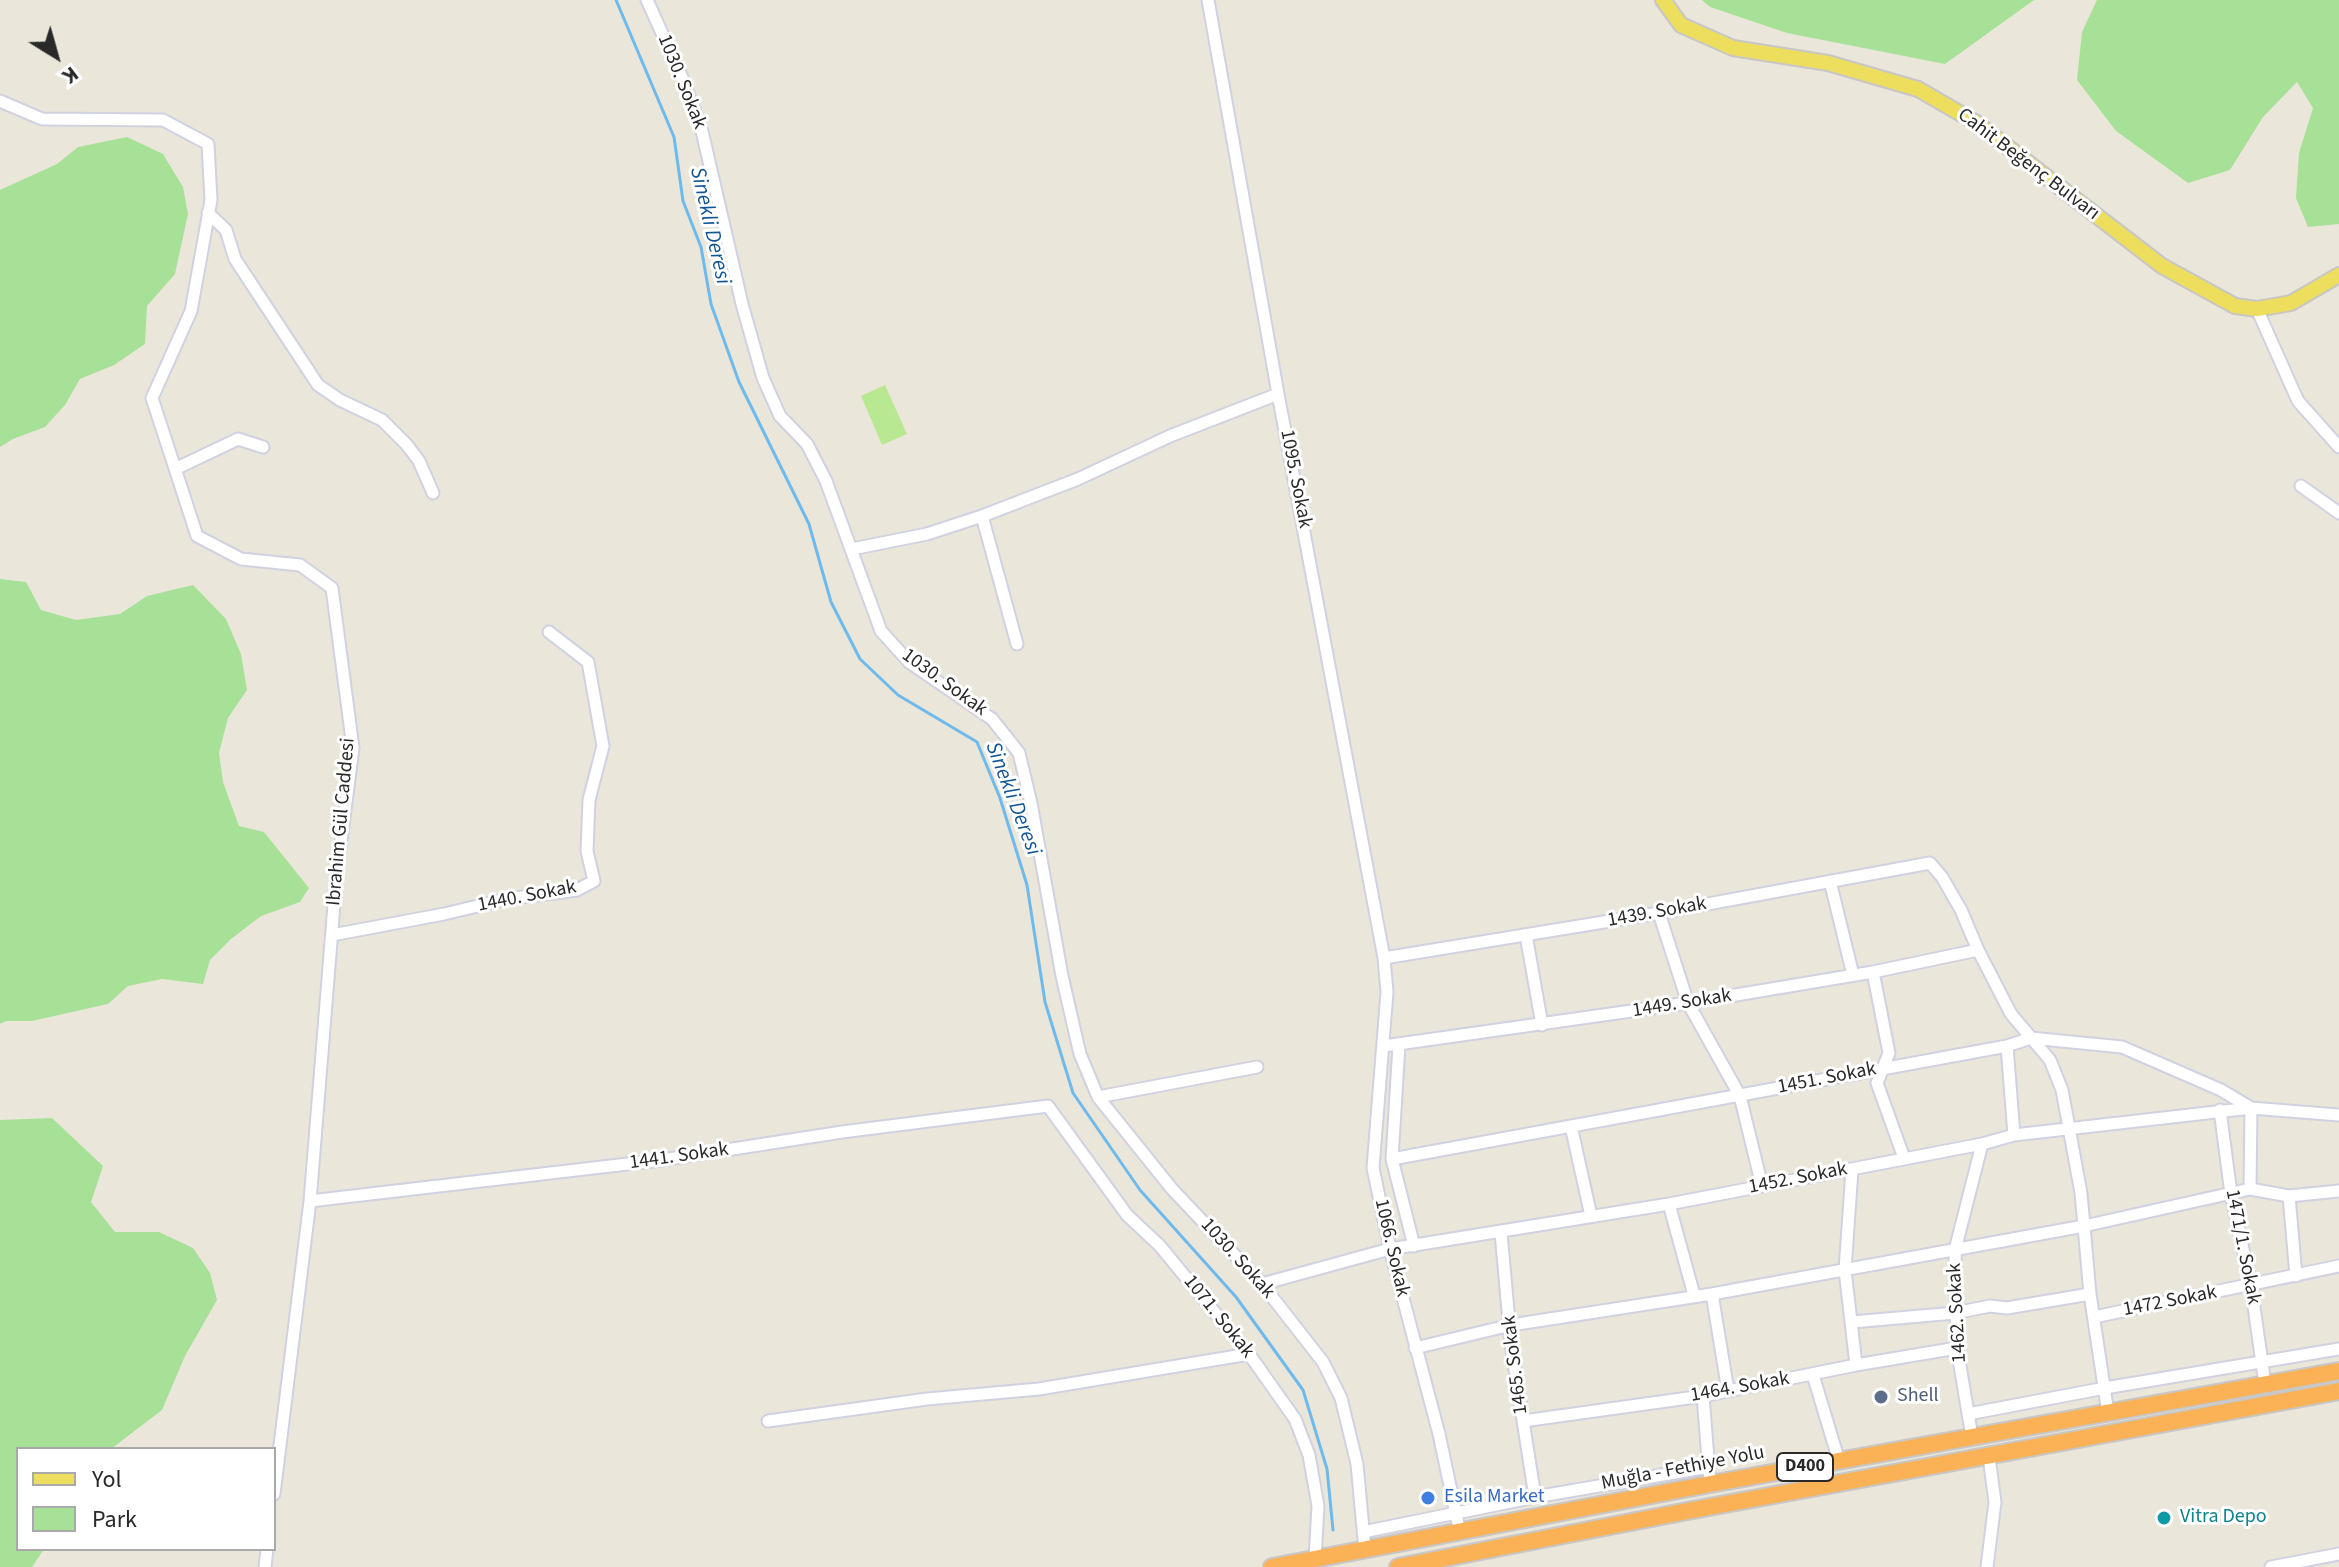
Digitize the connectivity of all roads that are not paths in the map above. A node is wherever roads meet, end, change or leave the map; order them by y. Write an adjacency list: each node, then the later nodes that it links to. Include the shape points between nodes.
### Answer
1 (647, 0): 16 (street, 1030. Sokak, via 702,131 763,378 780,416 807,444)
2 (1208, 0): 8 (street, 1095. Sokak)
3 (1663, 0): 7 (main road, Cahit Beğenç Bulvarı, via 1681,25 1733,48 1828,63 1918,89 1975,122 2162,266 2235,306)
4 (0, 101): 5 (street, Ibrahim Gül Caddesi, via 42,119 163,120 208,144)
5 (208, 213): 11 (street, Ibrahim Gül Caddesi, via 191,311 152,398); 13 (street, via 226,230 235,259 318,385 382,420 413,453)
6 (2339, 275): 7 (main road, Cahit Beğenç Bulvarı, via 2291,303)
7 (2257, 309): 10 (street, via 2298,401)
8 (1278, 394): 15 (street); 24 (street, 1095. Sokak)
9 (263, 447): 11 (street, via 238,439)
10 (2339, 447)
11 (175, 469): 21 (street, Ibrahim Gül Caddesi, via 197,536 241,559 300,565 332,588 353,748)
12 (2301, 486): 14 (street)
13 (433, 493)
14 (2339, 513)
15 (982, 516): 16 (street); 18 (street)
16 (852, 549): 36 (street, 1030. Sokak, via 881,631 909,662 992,719 1019,753 1062,976 1080,1054)
17 (549, 632): 21 (street, 1440. Sokak, via 588,662 603,746 589,800 587,851 594,881 577,890)
18 (1017, 644)
19 (1830, 881): 20 (street, 1439. Sokak); 23 (street, 1439. Sokak, via 1930,863 1961,910); 26 (street)
20 (1659, 913): 22 (street, 1439. Sokak); 27 (street)
21 (332, 935): 53 (street, Ibrahim Gül Caddesi)
22 (1526, 935): 24 (street, 1439. Sokak); 28 (street)
23 (1978, 950): 25 (street, 1449. Sokak); 29 (street, via 2011,1014)
24 (1384, 958): 31 (street, 1066. Sokak)
25 (1873, 972): 26 (street, 1449. Sokak); 34 (street, via 1889,1053)
26 (1853, 975): 27 (street, 1449. Sokak)
27 (1688, 1003): 28 (street, 1449. Sokak); 35 (street)
28 (1542, 1025): 30 (street, 1449. Sokak)
29 (2031, 1038): 32 (street, 1451. Sokak); 38 (street, 1451. Sokak, via 2122,1047); 42 (street, via 2050,1060)
30 (1399, 1045): 31 (street, 1449. Sokak); 46 (street)
31 (1384, 1046): 59 (street, 1066. Sokak, via 1373,1168)
32 (2007, 1046): 34 (street, 1451. Sokak); 43 (street)
33 (1257, 1067): 36 (street)
34 (1883, 1068): 35 (street, 1451. Sokak); 45 (street, via 1877,1083)
35 (1740, 1096): 41 (street, 1451. Sokak); 48 (street)
36 (1098, 1097): 64 (street, 1030. Sokak, via 1172,1189)
37 (1048, 1106): 53 (street, 1441. Sokak, via 647,1162); 76 (street, 1071. Sokak, via 1127,1215 1160,1246)
38 (2251, 1108): 39 (street, 1452. Sokak); 40 (street, 1452. Sokak); 49 (street)
39 (2220, 1110): 42 (street, 1452. Sokak); 51 (street, 1471/1. Sokak)
40 (2339, 1115)
41 (1571, 1126): 46 (street, 1451. Sokak); 55 (street)
42 (2070, 1127): 43 (street, 1452. Sokak); 56 (street)
43 (2014, 1135): 44 (street, 1452. Sokak)
44 (1982, 1144): 45 (street, 1452. Sokak); 60 (street, 1462. Sokak)
45 (1904, 1158): 47 (street, 1452. Sokak)
46 (1392, 1159): 58 (street)
47 (1852, 1170): 48 (street, 1452. Sokak); 62 (street)
48 (1762, 1186): 54 (street, 1452. Sokak)
49 (2250, 1189): 51 (street); 52 (street)
50 (2339, 1191): 52 (street)
51 (2231, 1194): 56 (street); 65 (street, 1471/1. Sokak)
52 (2289, 1196): 63 (street)
53 (310, 1201): 94 (street, Ibrahim Gül Caddesi)
54 (1669, 1204): 55 (street, 1452. Sokak); 68 (street)
55 (1591, 1216): 57 (street, 1452. Sokak)
56 (2084, 1226): 60 (street); 67 (street)
57 (1501, 1233): 58 (street, 1452. Sokak); 72 (street, 1465. Sokak)
58 (1414, 1246): 59 (street, 1452. Sokak)
59 (1390, 1249): 64 (street, 1452. Sokak); 73 (street, 1066. Sokak)
60 (1955, 1250): 62 (street); 69 (street, 1462. Sokak)
61 (2339, 1266): 63 (street, 1472 Sokak)
62 (1845, 1270): 66 (street); 71 (street)
63 (2296, 1276): 65 (street, 1472 Sokak)
64 (1262, 1284): 97 (street, 1030. Sokak, via 1323,1362 1341,1398 1357,1464)
65 (2251, 1286): 70 (street, 1472 Sokak); 77 (street, 1471/1. Sokak)
66 (1712, 1294): 68 (street); 83 (street)
67 (2090, 1294): 69 (street); 70 (street)
68 (1694, 1295): 72 (street)
69 (1955, 1313): 71 (street); 74 (street, 1462. Sokak)
70 (2094, 1317): 82 (street)
71 (1852, 1322): 78 (street)
72 (1511, 1325): 73 (street); 89 (street, 1465. Sokak)
73 (1415, 1348): 96 (street, 1066. Sokak)
74 (1957, 1348): 78 (street, 1464. Sokak); 87 (street, 1462. Sokak)
75 (2339, 1349): 77 (street)
76 (1249, 1354): 88 (street, via 1039,1389); 101 (street, 1071. Sokak, via 1295,1419 1309,1455 1318,1506)
77 (2262, 1363): 81 (street, 1471/1. Sokak); 82 (street)
78 (1856, 1365): 80 (street, 1464. Sokak)
79 (2339, 1371): 81 (highway, Muğla - Fethiye Yolu / D400)
80 (1813, 1375): 83 (street, 1464. Sokak); 92 (street)
81 (2265, 1384): 86 (highway, Muğla - Fethiye Yolu / D400)
82 (2105, 1388): 86 (street); 87 (street)
83 (1728, 1391): 85 (street, 1464. Sokak)
84 (2339, 1391): 91 (highway, Muğla - Fethiye Yolu / D400)
85 (1703, 1396): 89 (street, 1464. Sokak); 93 (street)
86 (2108, 1413): 90 (highway, Muğla - Fethiye Yolu / D400)
87 (1968, 1414): 90 (street, 1462. Sokak)
88 (768, 1421)
89 (1523, 1421): 95 (street, 1465. Sokak)
90 (1972, 1437): 92 (highway, Muğla - Fethiye Yolu / D400)
91 (1989, 1457): 102 (highway, Muğla - Fethiye Yolu / D400, via 1698,1509); 105 (street, via 1995,1502)
92 (1839, 1461): 93 (highway, Muğla - Fethiye Yolu / D400)
93 (1710, 1475): 95 (street); 98 (highway, Muğla - Fethiye Yolu / D400)
94 (276, 1478)
95 (1535, 1497): 96 (street)
96 (1457, 1513): 97 (street); 98 (street, 1066. Sokak)
97 (1363, 1532): 99 (street, 1030. Sokak)
98 (1460, 1533): 99 (highway, Muğla - Fethiye Yolu / D400)
99 (1365, 1550): 101 (highway, Muğla - Fethiye Yolu / D400)
100 (2339, 1554): 106 (street)
101 (1315, 1559): 103 (highway, Muğla - Fethiye Yolu / D400)
102 (1450, 1563): 104 (highway, Muğla - Fethiye Yolu / D400)
103 (1272, 1567)
104 (1398, 1567)
105 (1987, 1567)
106 (2271, 1567)

